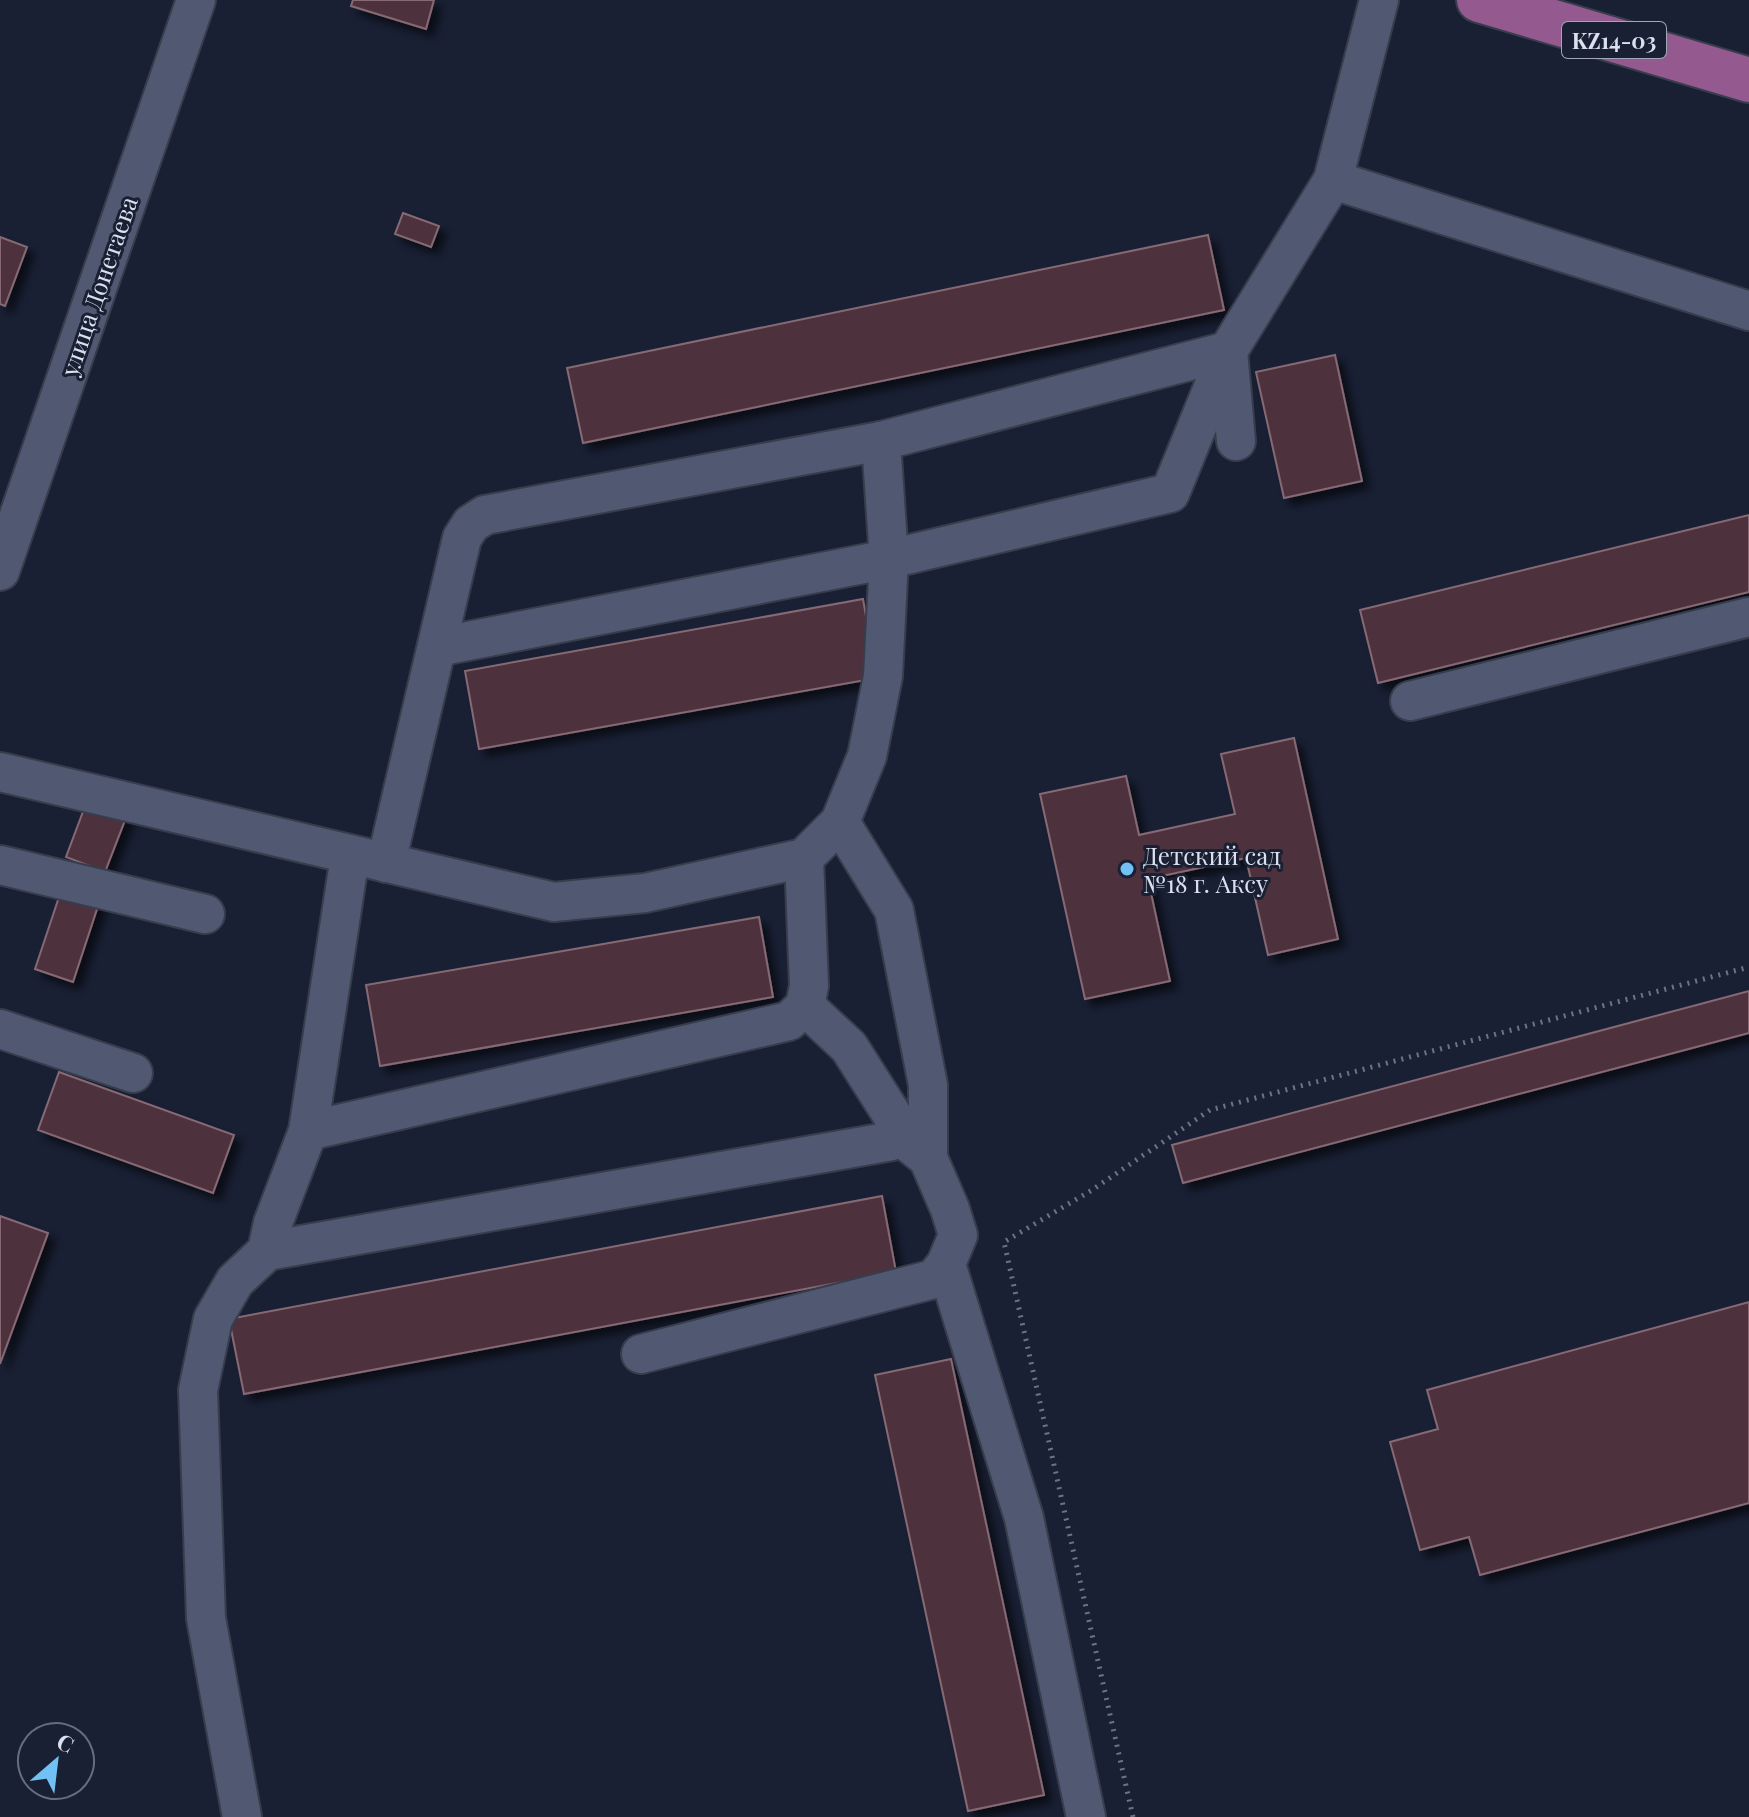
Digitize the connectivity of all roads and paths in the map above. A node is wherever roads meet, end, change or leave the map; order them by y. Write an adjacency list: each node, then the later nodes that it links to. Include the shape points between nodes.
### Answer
1 (196, 0): 11 (street, улица Донетаева)
2 (1379, 0): 5 (street)
3 (1479, 0): 4 (main road, KZ14-03)
4 (1749, 80)
5 (1333, 180): 6 (street); 7 (street)
6 (1749, 311)
7 (1228, 351): 8 (street); 9 (street); 10 (street, via 1170,493)
8 (881, 441): 10 (street); 13 (street, via 485,515 462,538)
9 (1236, 441)
10 (889, 559): 13 (street); 16 (street, via 883,676 867,756)
11 (0, 571)
12 (1749, 617): 14 (street)
13 (437, 647): 18 (street)
14 (1410, 701)
15 (0, 772): 18 (street)
16 (840, 822): 17 (street); 27 (street, via 894,910 928,1085)
17 (804, 858): 18 (street, via 645,893 554,902); 22 (street, via 809,986)
18 (368, 860): 25 (street)
19 (0, 865): 20 (street)
20 (205, 914)
21 (1749, 967): 33 (path, via 1210,1110 1004,1242)
22 (805, 1006): 25 (street, via 789,1021); 26 (street, via 849,1047 894,1118)
23 (0, 1029): 24 (street)
24 (133, 1073)
25 (308, 1131): 28 (street)
26 (895, 1132): 27 (street); 28 (street, via 892,1141)
27 (928, 1158): 29 (street, via 958,1235)
28 (267, 1251): 31 (street, via 235,1281 213,1319 198,1390 206,1618)
29 (946, 1264): 30 (street, via 934,1279); 32 (street, via 1024,1518)
30 (641, 1354)
31 (242, 1817)
32 (1086, 1817)
33 (1133, 1817)

